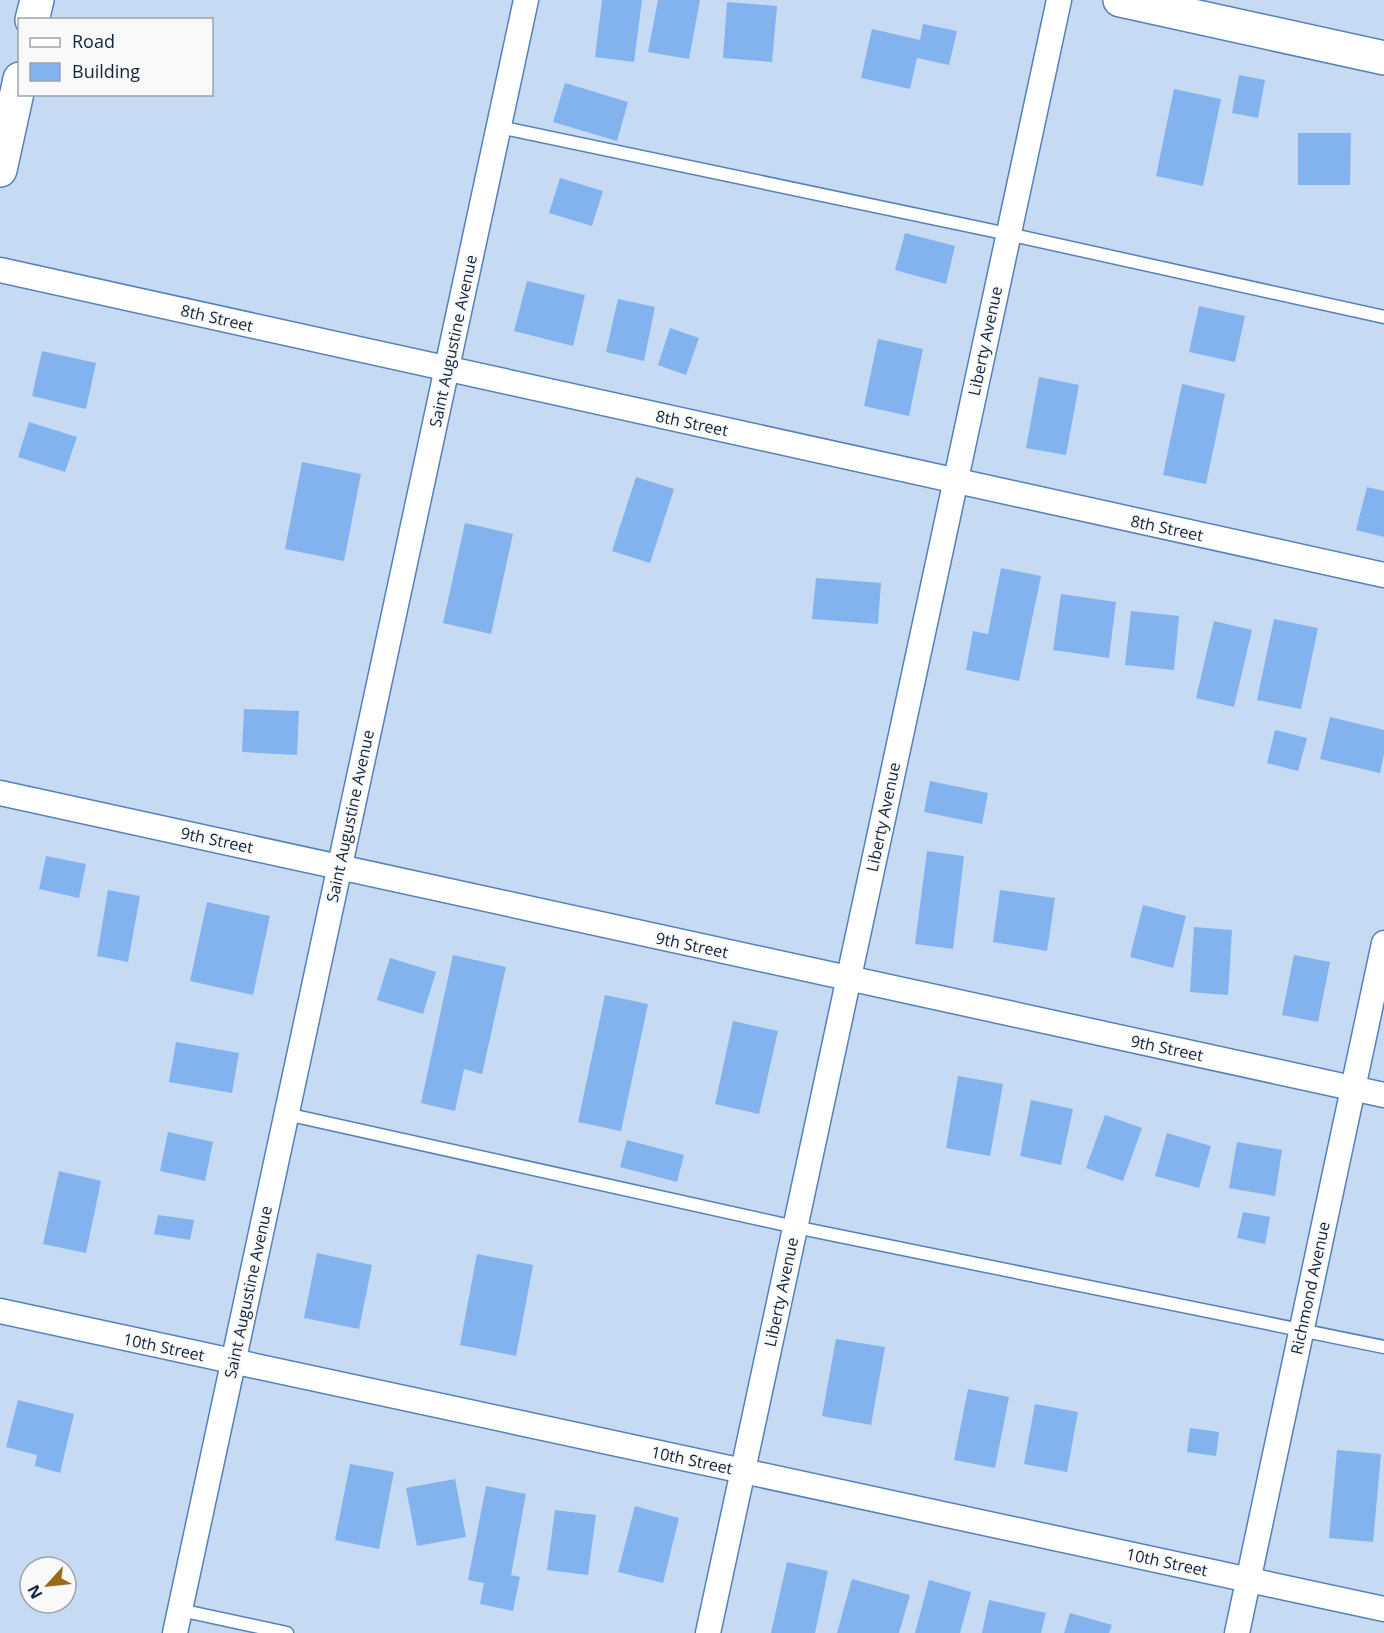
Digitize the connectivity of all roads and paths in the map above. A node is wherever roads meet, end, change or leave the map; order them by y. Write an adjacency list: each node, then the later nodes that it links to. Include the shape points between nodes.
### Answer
1 (36, 0): 5 (street)
2 (526, 0): 8 (street, Saint Augustine Avenue)
3 (1059, 0): 10 (street, Liberty Avenue)
4 (1120, 0): 6 (street)
5 (32, 18)
6 (1384, 58)
7 (18, 89): 9 (street)
8 (499, 127): 10 (lane); 13 (street, Saint Augustine Avenue)
9 (0, 170)
10 (1008, 234): 12 (lane); 14 (street, Liberty Avenue)
11 (0, 270): 13 (street, 8th Street)
12 (1384, 317)
13 (447, 369): 14 (street, 8th Street); 17 (street, Saint Augustine Avenue)
14 (955, 481): 15 (street, 8th Street); 19 (street, Liberty Avenue)
15 (1384, 575)
16 (0, 793): 17 (street, 9th Street)
17 (339, 867): 19 (street, 9th Street); 22 (street, Saint Augustine Avenue)
18 (1384, 943): 20 (street, Richmond Avenue)
19 (849, 979): 20 (street, 9th Street); 23 (street, Liberty Avenue)
20 (1353, 1088): 21 (street, 9th Street); 25 (street, Richmond Avenue)
21 (1384, 1095)
22 (286, 1114): 23 (lane); 27 (street, Saint Augustine Avenue)
23 (795, 1227): 25 (lane); 28 (street, Liberty Avenue)
24 (0, 1311): 27 (street, 10th Street)
25 (1301, 1330): 26 (lane); 29 (street, Richmond Avenue)
26 (1384, 1347)
27 (234, 1362): 28 (street, 10th Street); 31 (street, Saint Augustine Avenue)
28 (743, 1471): 29 (street, 10th Street); 33 (street, Liberty Avenue)
29 (1248, 1579): 30 (street, 10th Street); 34 (street, Richmond Avenue)
30 (1384, 1609)
31 (178, 1622): 32 (lane)
32 (287, 1633)
33 (708, 1633)
34 (1237, 1633)

